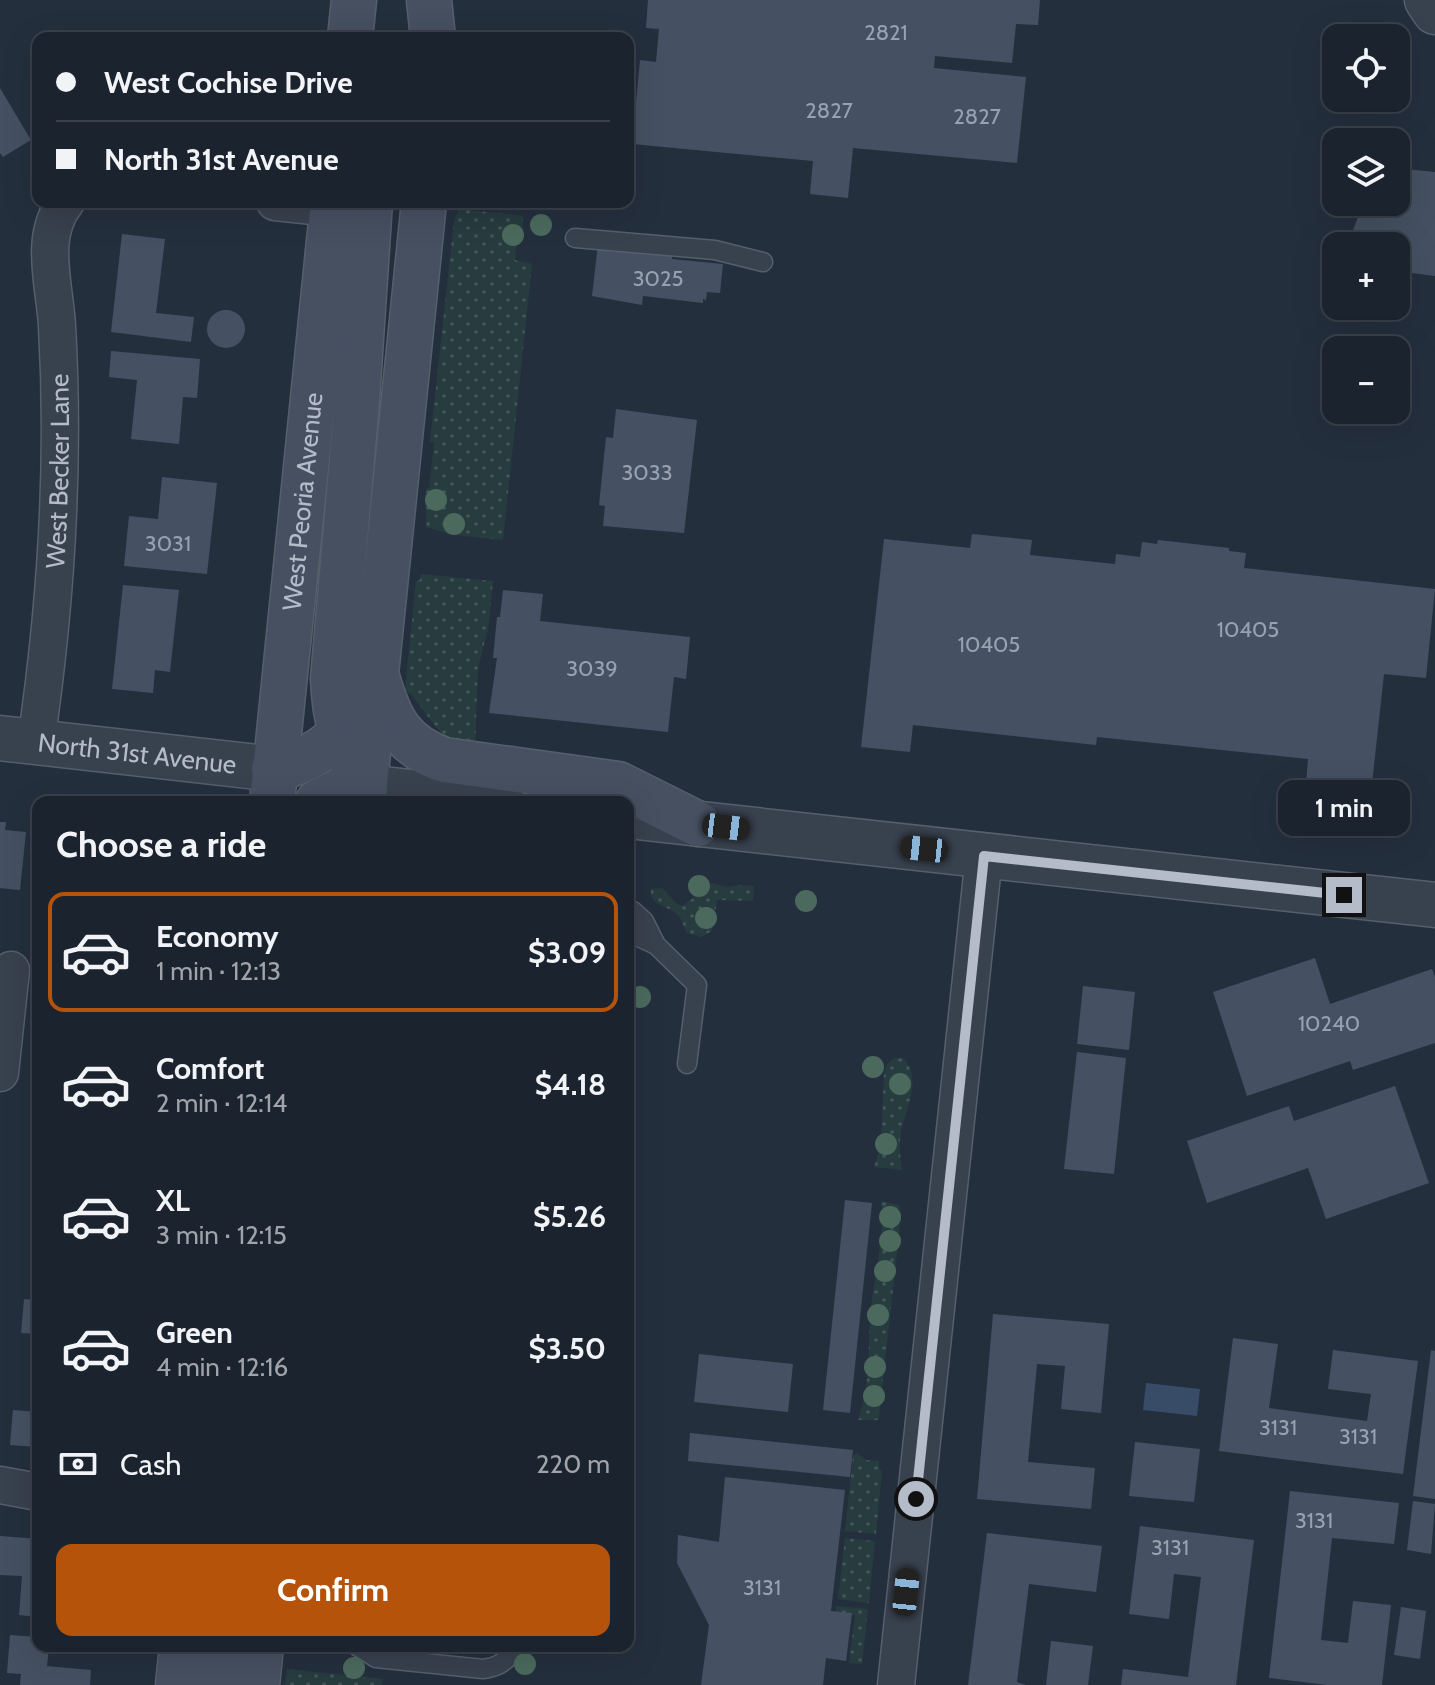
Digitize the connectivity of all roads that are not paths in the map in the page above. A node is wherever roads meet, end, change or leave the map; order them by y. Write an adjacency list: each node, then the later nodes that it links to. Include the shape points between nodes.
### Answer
1 (354, 0): 7 (main road)
2 (380, 0): 8 (main road)
3 (429, 0): 9 (main road)
4 (443, 0): 10 (main road)
5 (1427, 0): 6 (street)
6 (1435, 12)
7 (351, 32)
8 (379, 32)
9 (432, 32)
10 (440, 32)
11 (61, 208): 19 (street, West Becker Lane, via 51,231 60,426 57,540 43,690)
12 (345, 208): 18 (main road, via 357,400 334,648)
13 (345, 208): 20 (main road, West Peoria Avenue)
14 (423, 208): 17 (main road)
15 (575, 238): 16 (lane, via 715,250)
16 (763, 262)
17 (376, 675): 18 (main road, via 365,703); 21 (main road); 25 (main road, via 396,724 423,753 618,784)
18 (340, 735): 20 (main road, via 296,765); 21 (main road)
19 (18, 740): 20 (street, North 31st Avenue)
20 (278, 791)
21 (364, 794): 22 (main road, via 344,789); 23 (street)
22 (330, 796)
23 (398, 796)
24 (634, 817): 25 (street)
25 (698, 824): 26 (street)
26 (984, 856): 27 (street); 44 (street)
27 (1435, 905)
28 (634, 912): 30 (lane)
29 (634, 935): 30 (lane)
30 (656, 945): 32 (lane, via 697,985)
31 (11, 970): 33 (street)
32 (687, 1064)
33 (0, 1073)
34 (0, 1485): 35 (street)
35 (32, 1491)
36 (181, 1652): 41 (main road)
37 (225, 1652): 42 (main road)
38 (260, 1652): 43 (main road)
39 (366, 1652): 40 (lane, via 376,1658 483,1669 496,1667)
40 (512, 1652)
41 (178, 1685)
42 (222, 1685)
43 (257, 1685)
44 (896, 1685)

